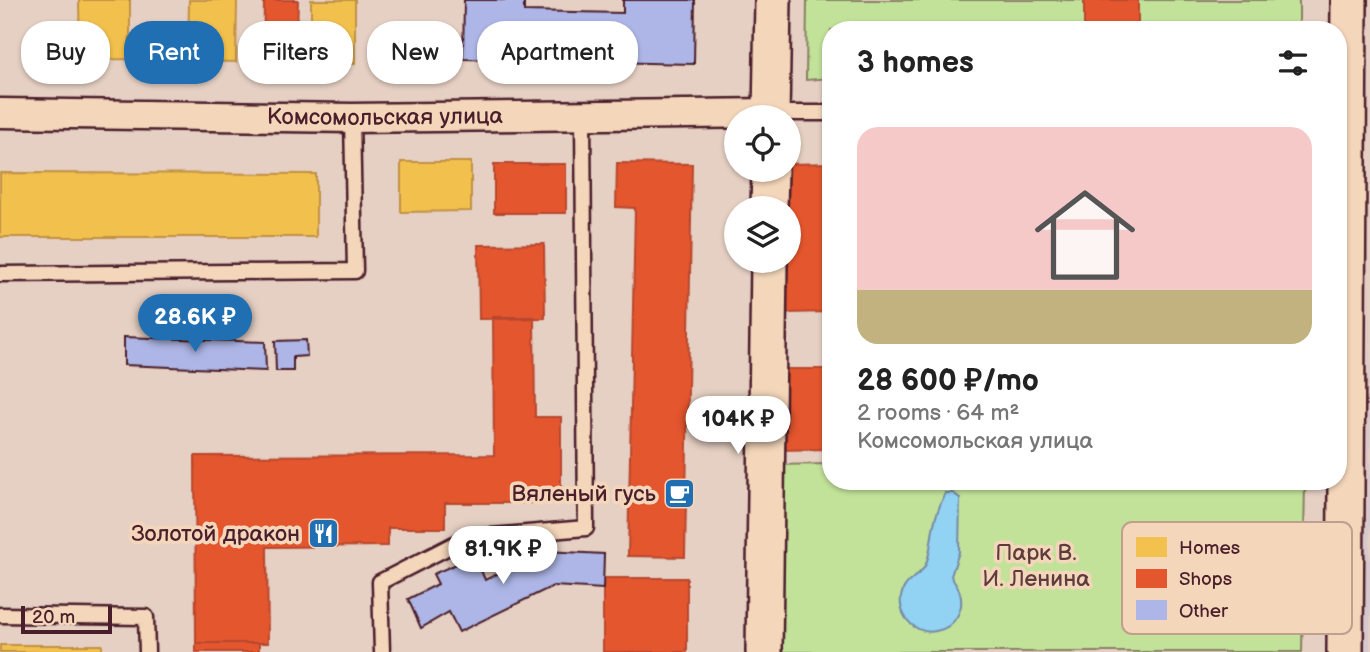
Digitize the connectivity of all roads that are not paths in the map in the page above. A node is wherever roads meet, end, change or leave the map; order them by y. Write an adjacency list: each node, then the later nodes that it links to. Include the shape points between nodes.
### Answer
1 (773, 0): 3 (street)
2 (1349, 0): 12 (street)
3 (771, 105)
4 (0, 113): 9 (street, Комсомольская улица)
5 (822, 113): 6 (lane)
6 (801, 114)
7 (583, 115): 8 (street, Комсомольская улица); 9 (street, Комсомольская улица); 18 (lane, via 586,528 466,538 380,582)
8 (724, 115)
9 (352, 118): 11 (lane, via 355,271)
10 (769, 273): 19 (street)
11 (0, 274)
12 (1347, 326)
13 (1346, 490): 14 (street)
14 (1346, 522)
15 (0, 615): 17 (lane, via 146,617)
16 (1345, 634): 20 (street)
17 (146, 652)
18 (382, 652)
19 (764, 652)
20 (1345, 652)

